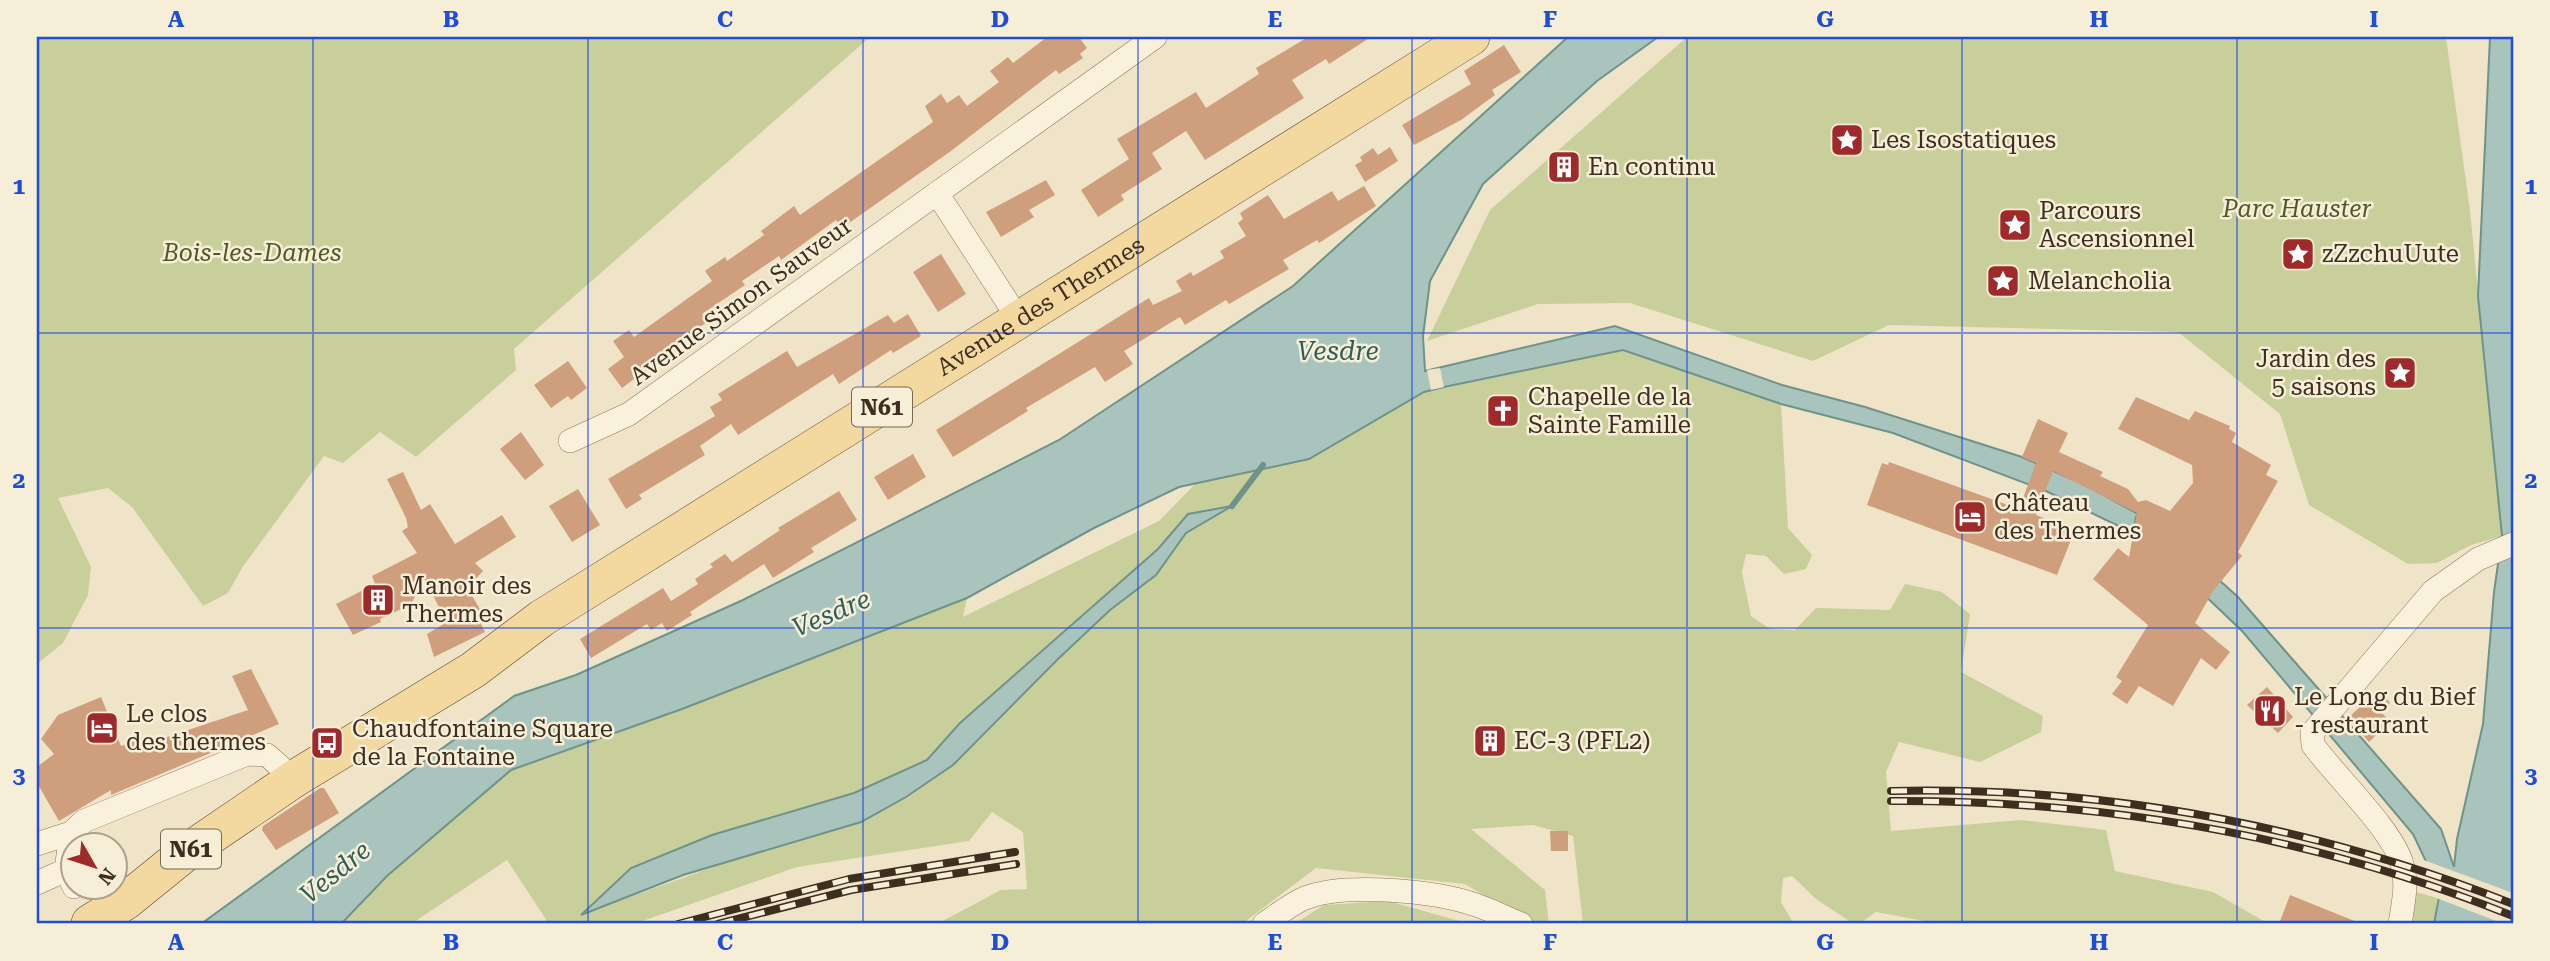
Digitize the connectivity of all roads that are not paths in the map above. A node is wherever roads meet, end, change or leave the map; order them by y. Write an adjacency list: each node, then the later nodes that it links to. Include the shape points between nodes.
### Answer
1 (1155, 37): 3 (street, Avenue Simon Sauveur)
2 (1471, 37): 4 (main road, Avenue des Thermes / N61)
3 (937, 194): 4 (street); 5 (street, Avenue Simon Sauveur, via 629,414)
4 (1019, 320): 7 (main road, Avenue des Thermes / N61, via 542,618 403,715)
5 (570, 441)
6 (2513, 544): 19 (street, via 2484,556 2433,591 2312,733 2313,745 2387,836 2403,865)
7 (294, 779): 8 (street, via 267,755 247,754 84,821); 11 (main road, Avenue des Thermes / N61, via 214,807); 16 (main road, Avenue des Thermes / N61)
8 (73, 832)
9 (60, 837): 10 (street)
10 (37, 844)
11 (130, 874)
12 (60, 882): 13 (street)
13 (37, 883)
14 (80, 902): 16 (street)
15 (105, 902): 16 (main road, Avenue des Thermes / N61)
16 (90, 923)
17 (1264, 924): 18 (street, via 1304,898 1361,889 1475,904)
18 (1521, 924)
19 (2400, 924)

